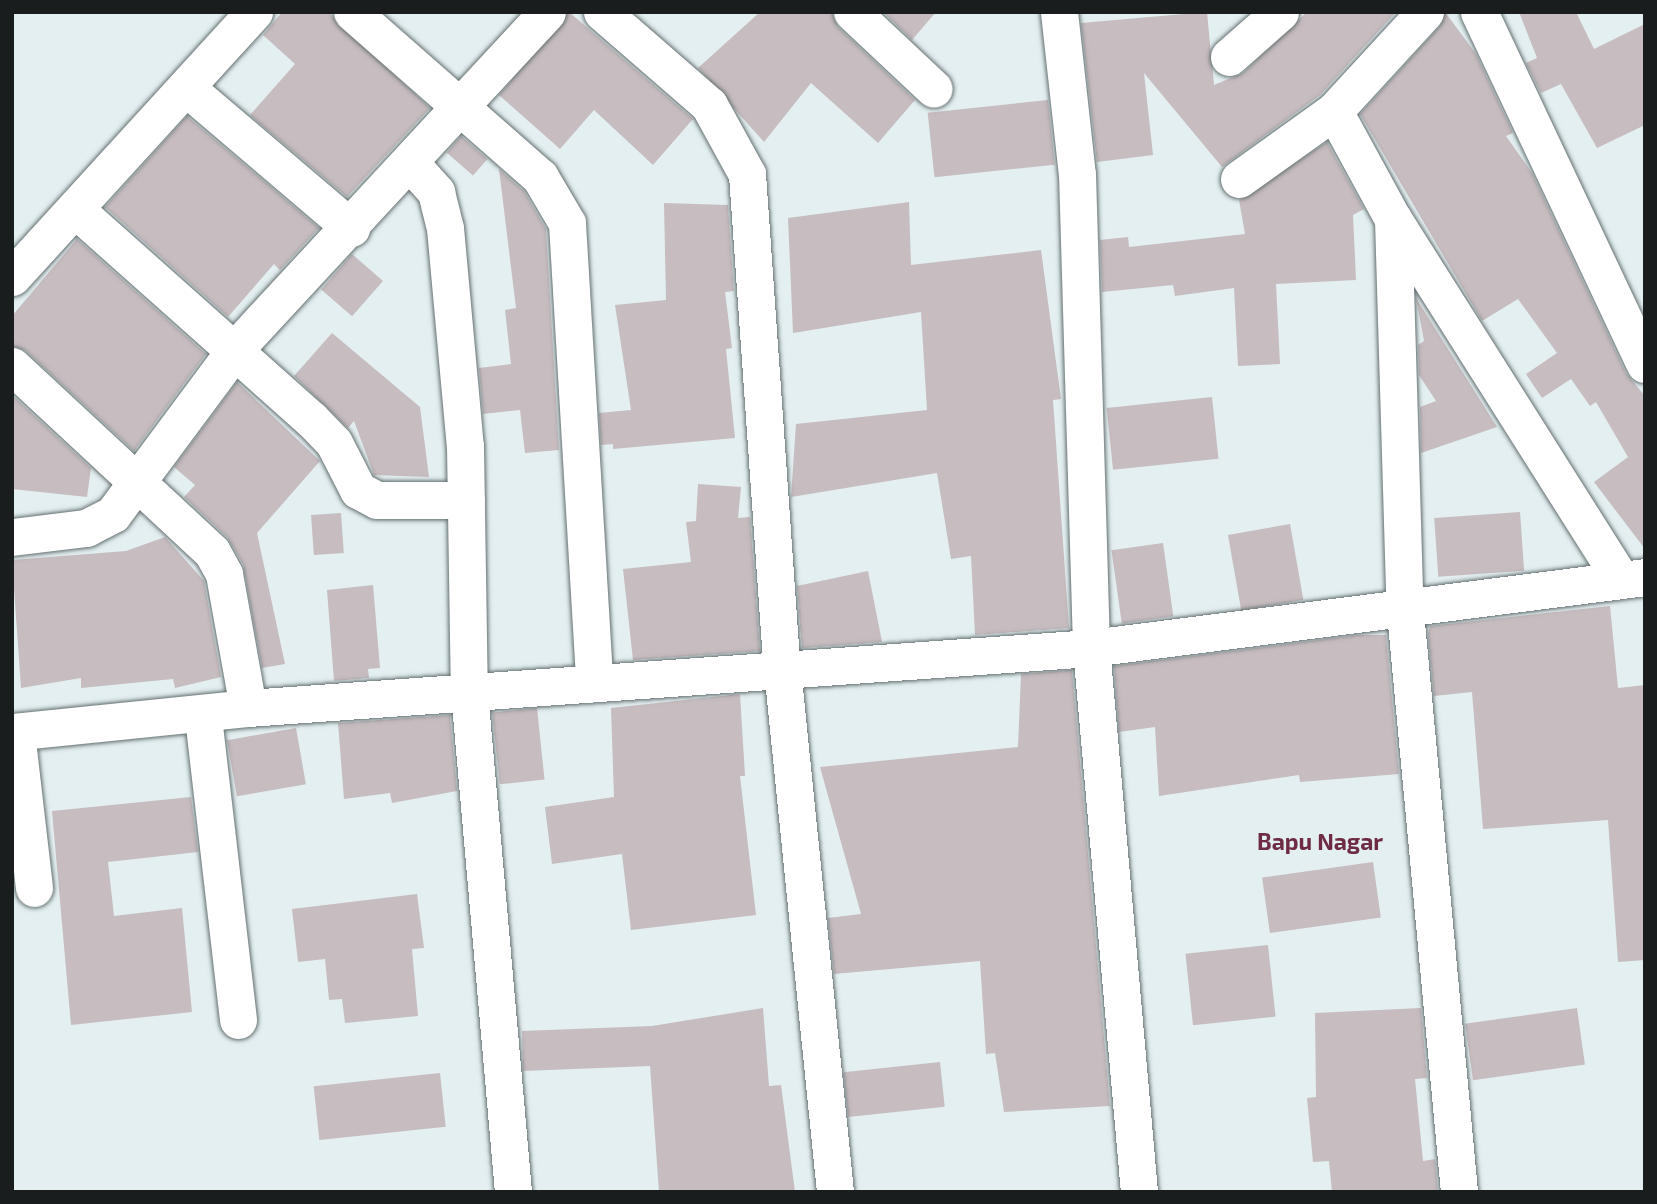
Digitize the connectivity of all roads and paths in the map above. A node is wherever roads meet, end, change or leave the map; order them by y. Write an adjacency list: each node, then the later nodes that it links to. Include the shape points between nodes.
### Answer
1 (254, 12): 12 (street)
2 (352, 12): 13 (street)
3 (547, 12): 13 (street)
4 (602, 12): 30 (street, via 709,106 747,174)
5 (852, 12): 11 (street)
6 (1059, 12): 29 (street, via 1077,174)
7 (1280, 12): 10 (street)
8 (1425, 12): 14 (street)
9 (1479, 12): 22 (street)
10 (1229, 57)
11 (934, 89)
12 (189, 90): 17 (street); 19 (street)
13 (460, 106): 15 (street); 31 (street, via 540,177 567,223)
14 (1334, 111): 16 (street); 18 (street)
15 (411, 164): 19 (street); 25 (street, via 436,192 445,228)
16 (1239, 178)
17 (75, 209): 20 (street); 21 (street)
18 (1393, 219): 27 (street); 28 (street)
19 (351, 228): 21 (street)
20 (12, 277)
21 (237, 347): 24 (street); 25 (street, via 334,443 358,490 377,500)
22 (1645, 364)
23 (12, 366): 24 (street)
24 (141, 481): 26 (street, via 101,523); 33 (street, via 204,543 224,574)
25 (466, 500): 32 (street)
26 (12, 537)
27 (1633, 579): 28 (street)
28 (1405, 612): 29 (street); 41 (street)
29 (1091, 648): 30 (street); 40 (street)
30 (782, 669): 31 (street); 39 (street)
31 (594, 682): 32 (street)
32 (469, 692): 33 (street); 38 (street)
33 (248, 708): 34 (street)
34 (204, 717): 35 (street); 37 (street)
35 (14, 732): 36 (street)
36 (34, 888)
37 (238, 1020)
38 (513, 1192)
39 (835, 1192)
40 (1139, 1192)
41 (1459, 1192)

